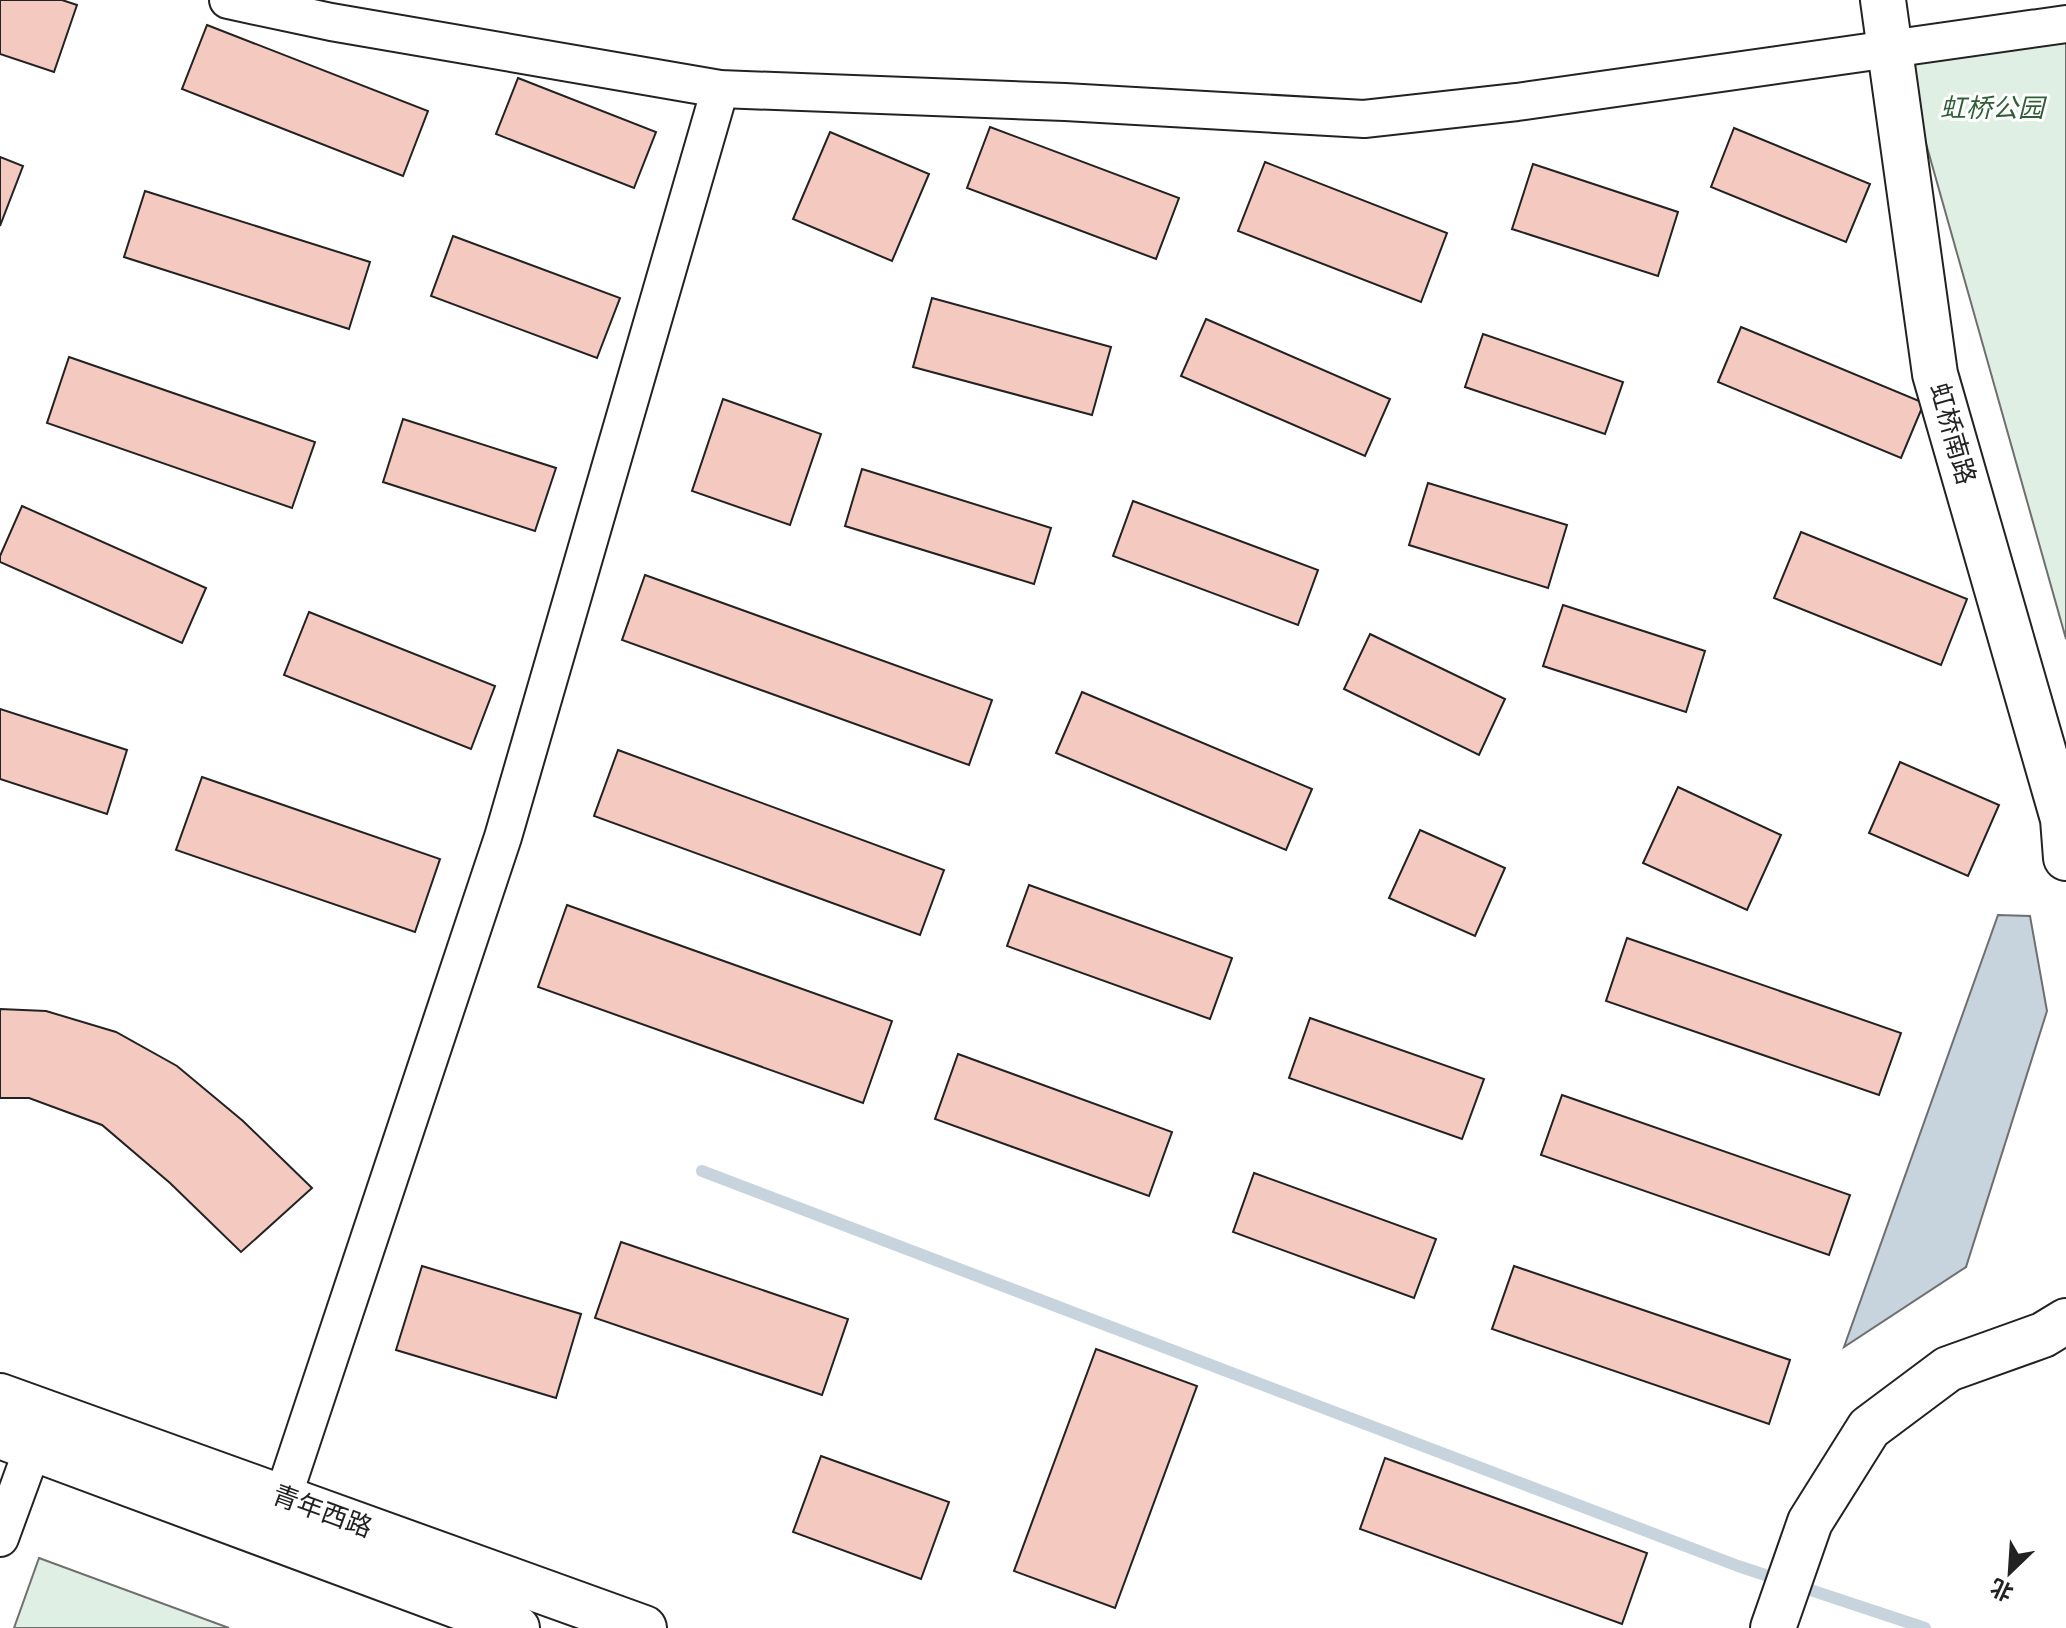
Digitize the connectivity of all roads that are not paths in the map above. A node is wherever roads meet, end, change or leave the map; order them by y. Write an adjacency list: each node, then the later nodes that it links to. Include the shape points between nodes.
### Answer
1 (228, 0): 5 (street)
2 (1883, 0): 4 (street, 虹桥南路)
3 (2066, 24): 4 (street)
4 (1889, 50): 5 (street, via 1364,119); 6 (street, 虹桥南路, via 1935,374)
5 (720, 89): 10 (street, via 503,837)
6 (2065, 833)
7 (2066, 1321): 14 (street, via 2043,1335 1948,1369 1869,1428 1810,1522)
8 (0, 1396): 9 (street, 青年西路)
9 (26, 1432): 10 (street, 青年西路); 11 (street); 12 (street, 青年西路)
10 (283, 1497): 13 (street, 青年西路)
11 (0, 1538)
12 (517, 1628)
13 (644, 1628)
14 (1773, 1628)

